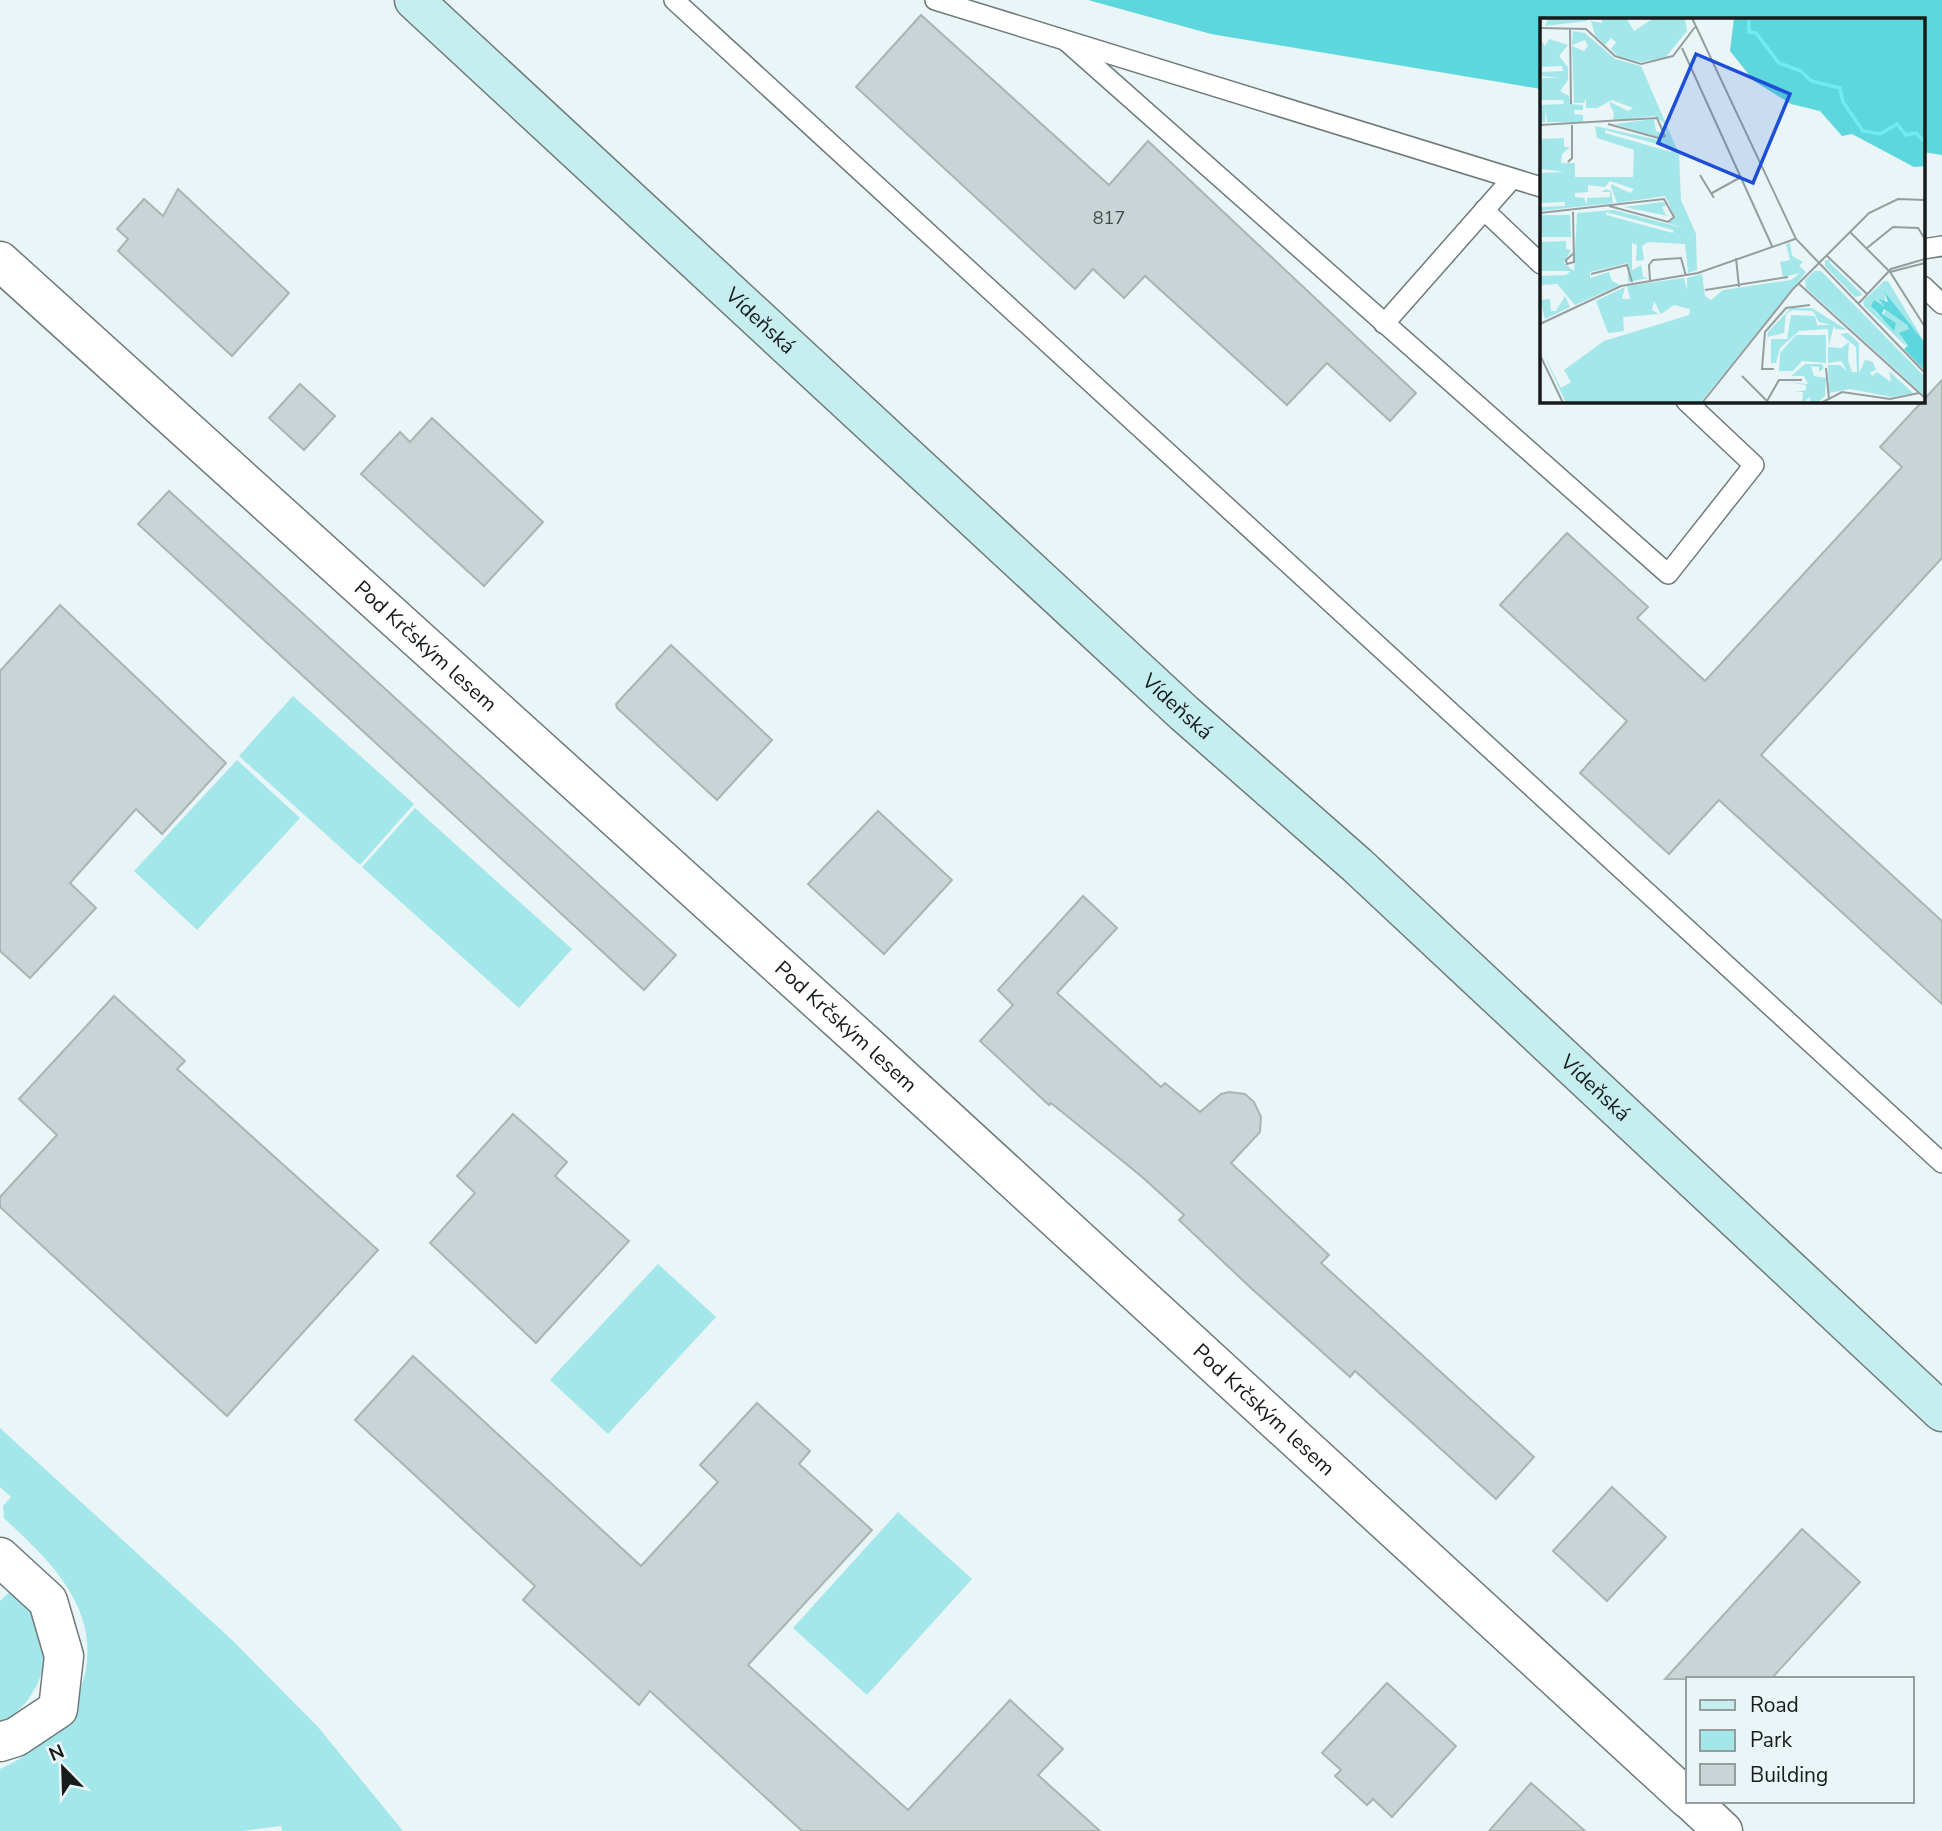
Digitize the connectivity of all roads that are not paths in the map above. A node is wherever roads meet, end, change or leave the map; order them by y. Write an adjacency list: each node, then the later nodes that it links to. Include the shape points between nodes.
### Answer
1 (414, 0): 17 (main road, Vídeňská, via 1173,703 1357,865)
2 (674, 0): 16 (lane)
3 (935, 0): 4 (lane)
4 (1066, 41): 5 (lane); 14 (lane)
5 (1511, 180): 6 (lane); 7 (lane)
6 (1540, 187)
7 (1484, 210): 11 (lane); 14 (lane)
8 (1942, 246): 9 (lane)
9 (1924, 249)
10 (0, 261): 20 (street, Pod Krčským lesem, via 860,1040)
11 (1540, 263)
12 (1924, 287): 13 (lane)
13 (1942, 304)
14 (1384, 324): 15 (lane, via 1668,574 1754,466)
15 (1687, 402)
16 (1942, 1163)
17 (1942, 1412)
18 (0, 1557): 19 (street, via 48,1601 64,1656 58,1709 16,1737)
19 (0, 1742)
20 (1698, 1815)

